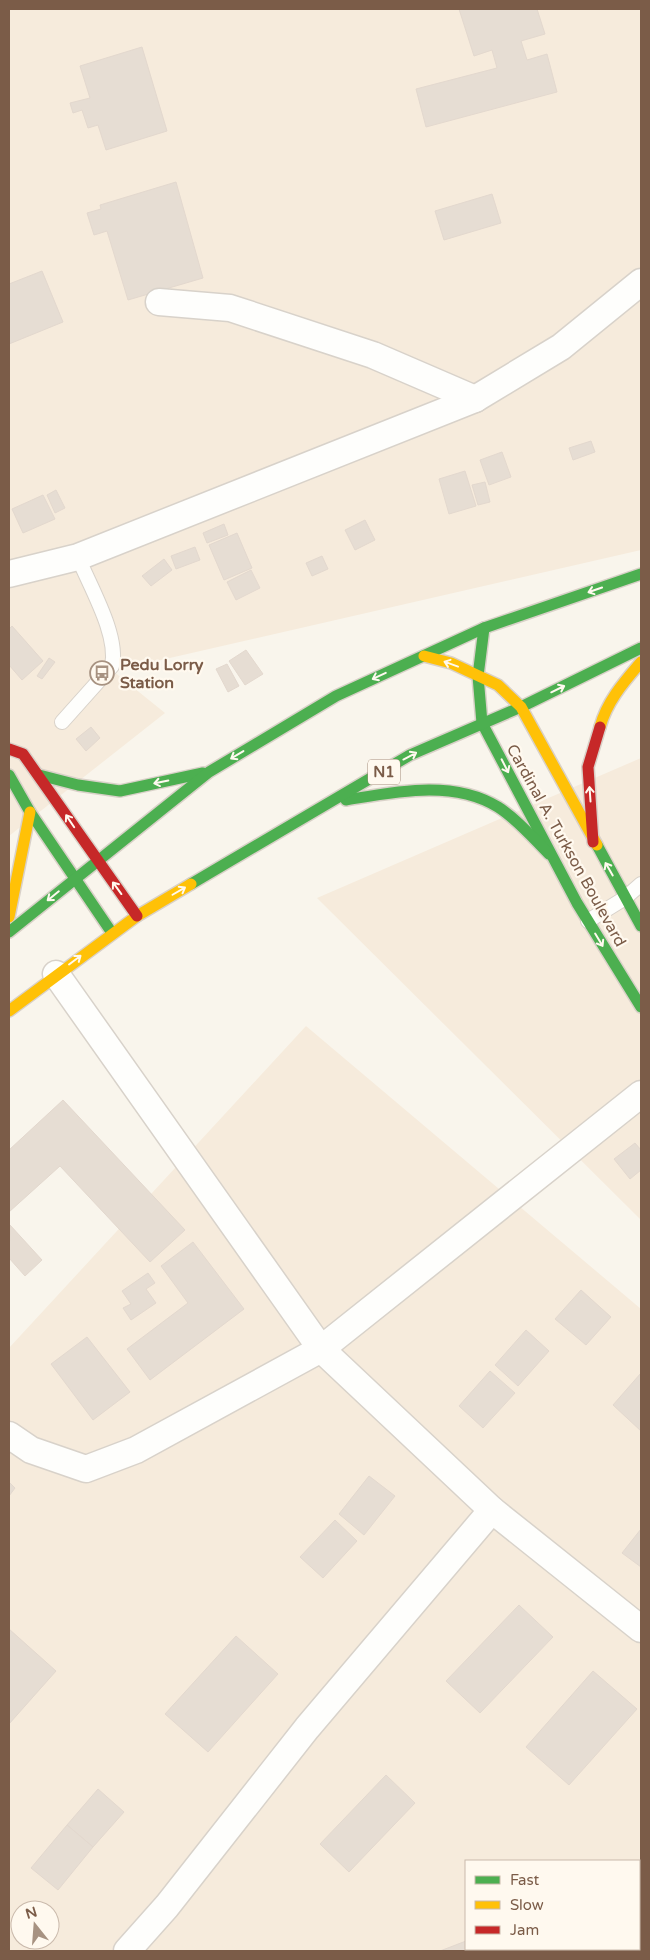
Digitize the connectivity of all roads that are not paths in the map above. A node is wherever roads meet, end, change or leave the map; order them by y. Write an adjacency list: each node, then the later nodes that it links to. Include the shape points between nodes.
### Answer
1 (641, 282): 3 (street, via 561,347)
2 (159, 302): 3 (street, via 230,308 373,355)
3 (475, 399): 4 (street)
4 (78, 557): 5 (street); 13 (lane, via 112,638 115,654 112,666)
5 (9, 574)
6 (641, 574): 7 (main road, one-way to 7)
7 (484, 628): 9 (main road); 11 (main road, Cardinal A. Turkson Boulevard)
8 (641, 648): 12 (main road, N1, one-way to 8)
9 (424, 656): 11 (main road, Cardinal A. Turkson Boulevard, one-way to 9, via 451,663); 16 (main road, one-way to 16, via 336,696)
10 (641, 662): 21 (main road, one-way to 10, via 588,767 604,715 618,689)
11 (476, 675): 12 (main road, Cardinal A. Turkson Boulevard, via 498,685); 14 (main road, Cardinal A. Turkson Boulevard)
12 (521, 707): 14 (main road, N1); 21 (main road, Cardinal A. Turkson Boulevard)
13 (62, 722)
14 (482, 723): 19 (main road, N1, one-way to 14, via 410,755); 22 (main road, Cardinal A. Turkson Boulevard, one-way to 22)
15 (9, 749): 18 (main road, via 24,754)
16 (209, 772): 18 (main road, one-way to 18, via 120,791); 23 (main road)
17 (9, 775): 20 (main road)
18 (39, 775): 23 (main road, one-way to 18)
19 (332, 802): 22 (main road, via 405,791 449,790 496,806); 27 (main road, N1, one-way to 19)
20 (30, 812): 24 (main road); 28 (main road)
21 (593, 842): 26 (main road, Cardinal A. Turkson Boulevard, one-way to 21)
22 (550, 854): 29 (main road, Cardinal A. Turkson Boulevard)
23 (98, 861): 24 (main road); 27 (main road, one-way to 23)
24 (74, 879): 31 (main road, one-way to 31); 32 (main road)
25 (641, 884): 26 (lane)
26 (625, 898): 29 (lane); 30 (main road, Cardinal A. Turkson Boulevard)
27 (137, 916): 32 (main road, N1)
28 (9, 917)
29 (588, 921): 34 (main road, Cardinal A. Turkson Boulevard, one-way to 34)
30 (641, 926)
31 (9, 932)
32 (112, 933): 33 (main road, N1, one-way to 32)
33 (56, 974): 35 (main road, N1); 37 (street)
34 (641, 1007)
35 (9, 1011)
36 (641, 1094): 37 (street)
37 (321, 1349): 38 (street, via 136,1450 86,1469 31,1450); 39 (street)
38 (9, 1435)
39 (492, 1510): 40 (street); 41 (street, via 307,1728 167,1906)
40 (641, 1629)
41 (127, 1951)

